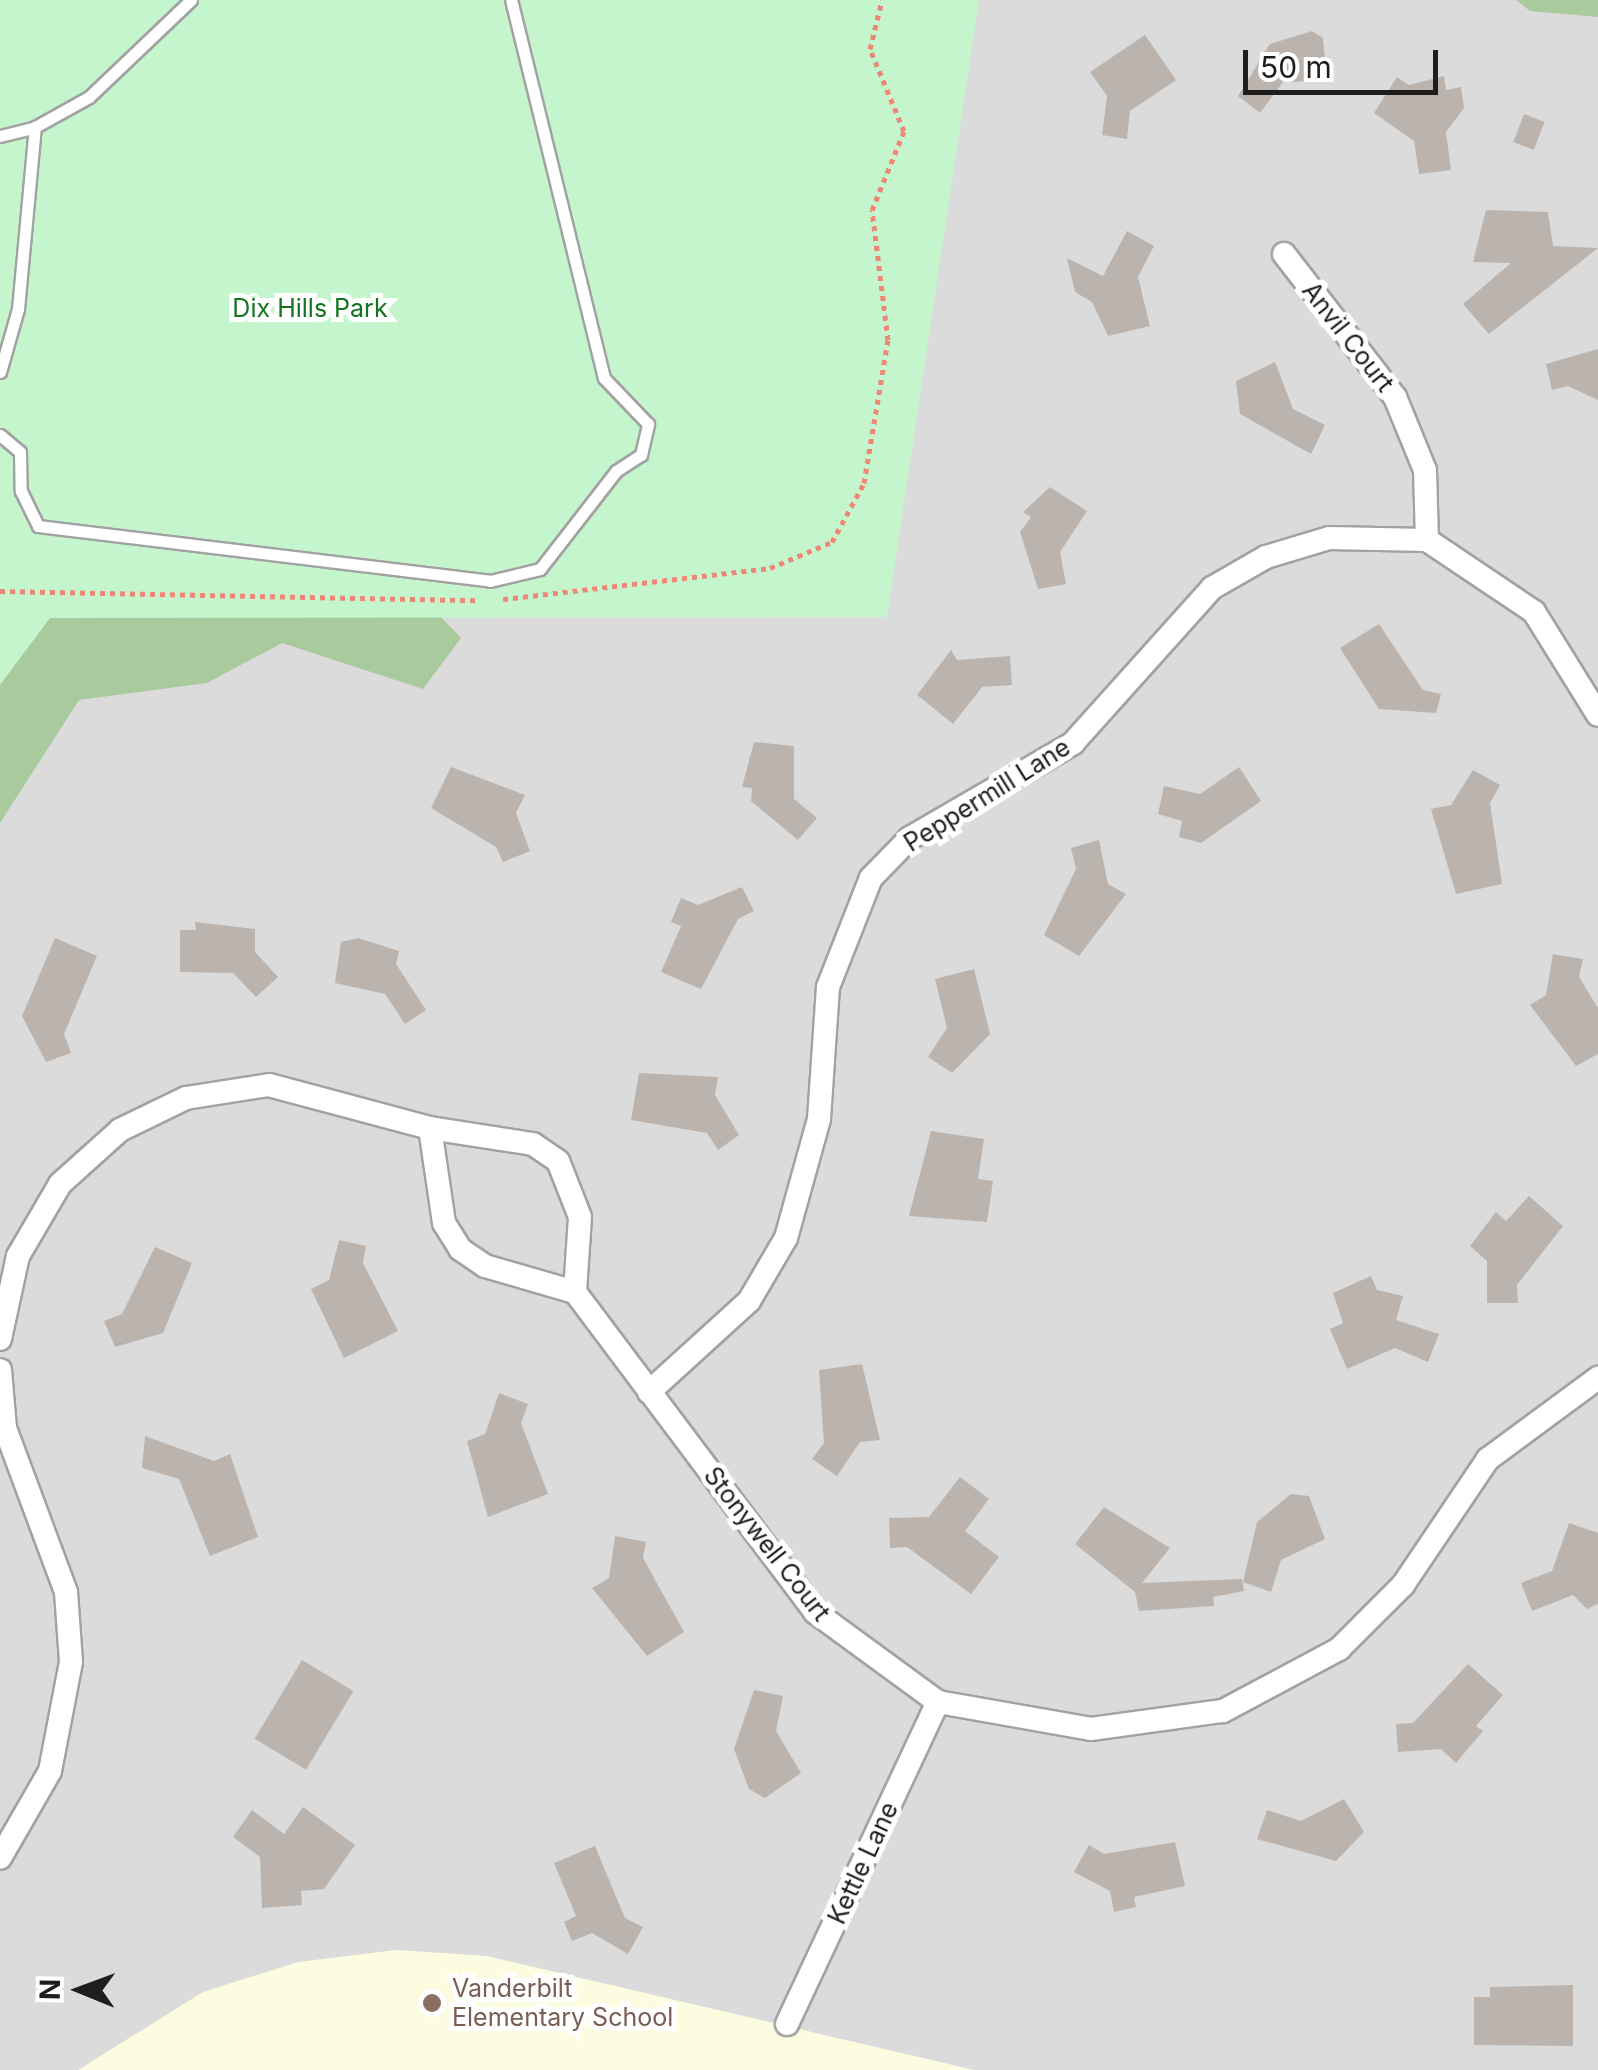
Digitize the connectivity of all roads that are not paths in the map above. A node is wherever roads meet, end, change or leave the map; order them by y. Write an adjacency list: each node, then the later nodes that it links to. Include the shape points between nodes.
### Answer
1 (191, 0): 3 (lane, via 88,97)
2 (511, 0): 7 (lane, via 604,378 648,424 641,455 616,471 540,569 490,581 38,526 21,491 20,452)
3 (34, 127): 4 (lane); 6 (lane, via 18,309)
4 (0, 136)
5 (1284, 254): 8 (street, Anvil Court, via 1395,397 1426,470)
6 (0, 372)
7 (0, 435)
8 (1427, 540): 9 (street, via 1534,612); 15 (street, Peppermill Lane, via 1329,538 1266,557 1212,588 1073,743 910,838 871,878 828,987 820,1120 786,1238 748,1301)
9 (1598, 715)
10 (430, 1128): 11 (street, via 444,1223 460,1248 485,1266); 11 (street, via 533,1144 558,1162 580,1216); 12 (street, via 270,1085 186,1098 120,1130 60,1184 18,1256)
11 (575, 1292): 15 (street, Stonywell Court)
12 (0, 1339)
13 (0, 1370): 17 (street, via 5,1428 66,1592 71,1662 50,1771)
14 (1598, 1378): 16 (street, Stonywell Court, via 1488,1459 1403,1585 1339,1649 1281,1686 1223,1712 1091,1730)
15 (648, 1392): 16 (street, Stonywell Court, via 815,1612)
16 (938, 1702): 18 (street, Kettle Lane)
17 (0, 1858)
18 (787, 2024)

